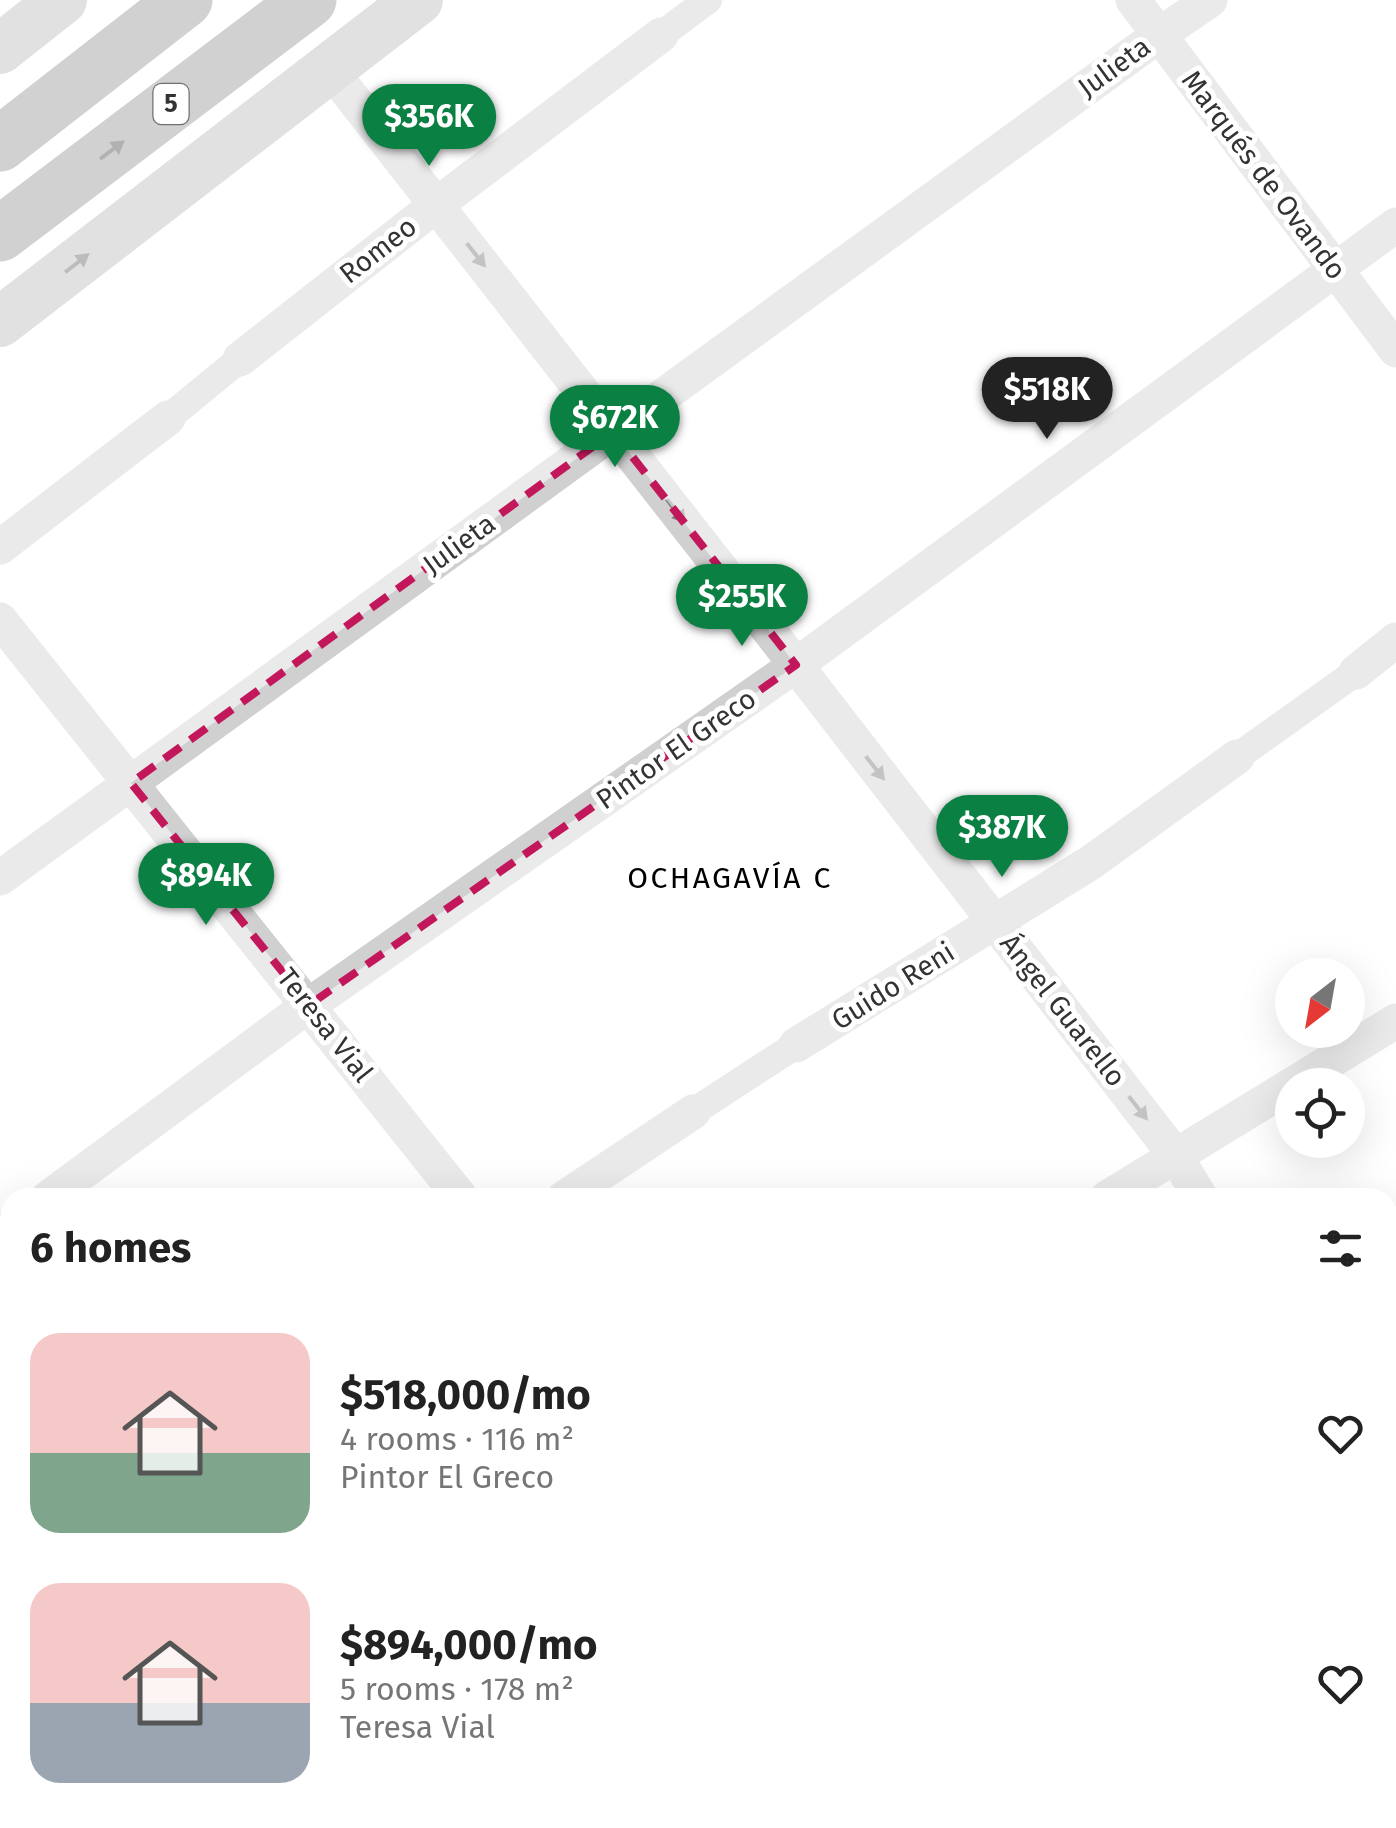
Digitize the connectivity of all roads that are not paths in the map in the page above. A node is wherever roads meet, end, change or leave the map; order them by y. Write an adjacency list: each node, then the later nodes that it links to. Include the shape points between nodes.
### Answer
1 (62, 0): 11 (main road)
2 (176, 0): 13 (highway)
3 (185, 0): 14 (highway)
4 (309, 0): 17 (highway, 5, one-way to 4)
5 (418, 0): 12 (main road)
6 (708, 0): 10 (street)
7 (1133, 0): 9 (street, Marqués de Ovando)
8 (1210, 0): 9 (street, Julieta)
9 (1159, 34): 18 (street, Marqués de Ovando); 23 (street, Julieta)
10 (660, 35): 15 (street, Romeo)
11 (0, 49)
12 (329, 68): 15 (street, Ángel Guarello); 19 (main road, one-way to 12)
13 (0, 102)
14 (0, 144)
15 (436, 204): 21 (street, Romeo); 23 (street, Ángel Guarello, one-way to 23)
16 (1396, 224): 18 (street, Pintor El Greco)
17 (11, 227)
18 (1336, 270): 20 (street, Marqués de Ovando); 27 (street, Pintor El Greco)
19 (0, 322)
20 (1396, 350)
21 (240, 358): 22 (street)
22 (168, 418): 24 (street)
23 (613, 432): 27 (street, Ángel Guarello, one-way to 27); 30 (street, Julieta)
24 (0, 547)
25 (0, 620): 30 (street, Teresa Vial)
26 (1396, 640): 28 (street)
27 (796, 665): 32 (street, Ángel Guarello, one-way to 32); 33 (street, Pintor El Greco)
28 (1356, 672): 29 (street)
29 (1238, 757): 32 (street, Guido Reni)
30 (131, 783): 31 (street, Julieta); 33 (street, Teresa Vial)
31 (0, 878)
32 (995, 923): 35 (street, Guido Reni); 37 (street, Ángel Guarello, one-way to 37)
33 (309, 1005): 38 (street, Pintor El Greco); 39 (street, Teresa Vial)
34 (1396, 1021): 37 (street)
35 (796, 1046): 36 (street)
36 (693, 1112): 40 (street)
37 (1175, 1155): 41 (street); 42 (street, Ángel Guarello)
38 (62, 1188)
39 (453, 1188)
40 (579, 1188)
41 (1123, 1188)
42 (1195, 1188)

